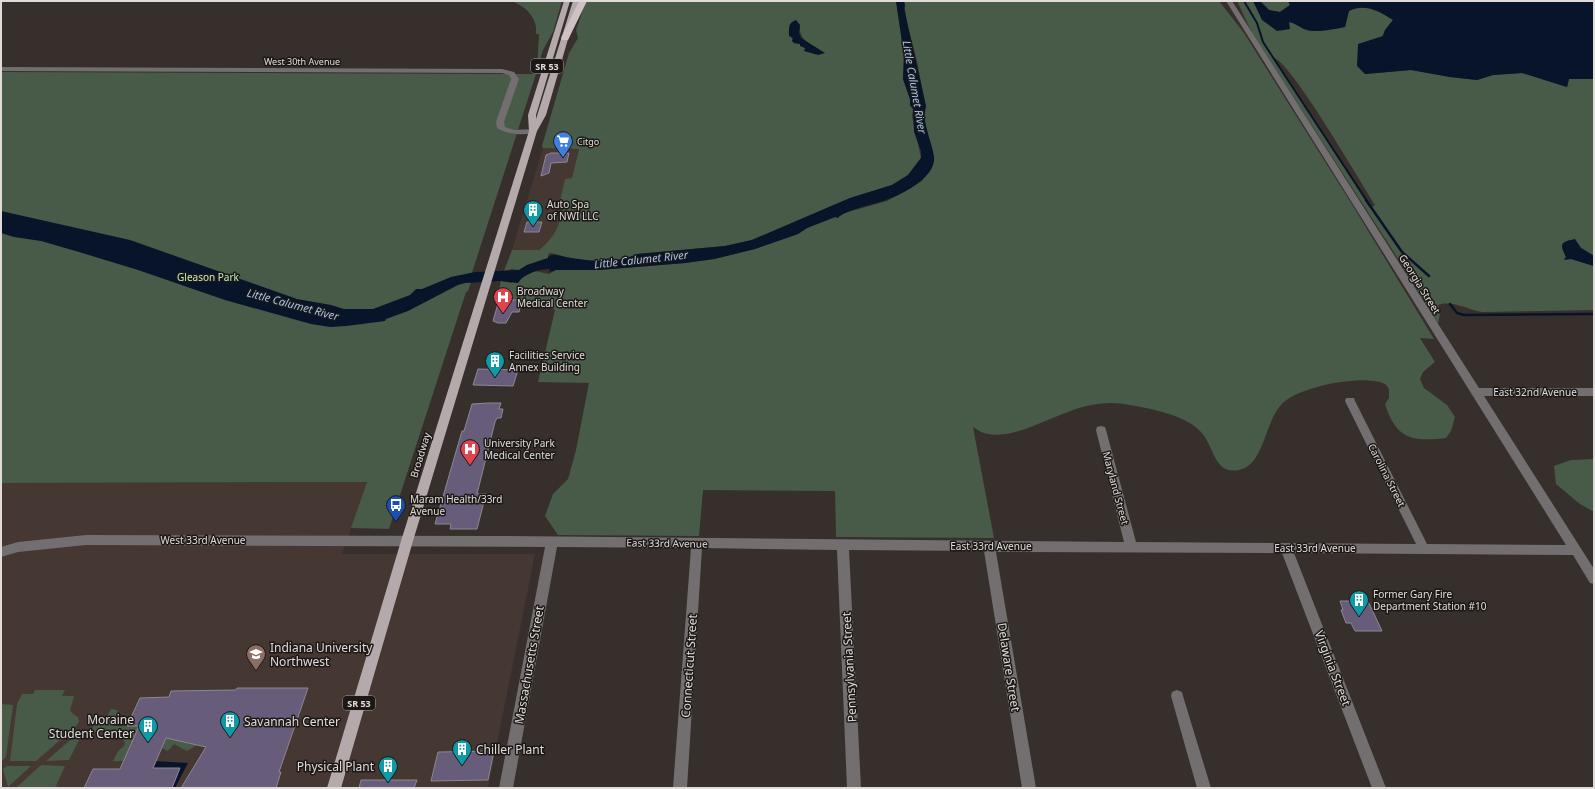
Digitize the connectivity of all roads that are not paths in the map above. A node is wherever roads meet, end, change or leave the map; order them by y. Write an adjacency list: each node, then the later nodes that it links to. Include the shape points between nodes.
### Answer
1 (567, 1): 7 (main road, Broadway / SR 53, via 532,115)
2 (576, 1): 5 (main road, Broadway / SR 53)
3 (582, 1): 5 (highway)
4 (1229, 1): 8 (street, Georgia Street)
5 (565, 38): 7 (main road, Broadway / SR 53, via 542,114)
6 (1, 69): 7 (street, West 30th Avenue, via 502,70 512,73 515,79 500,122 501,128 513,132)
7 (533, 131): 12 (main road, Broadway / SR 53)
8 (1476, 392): 9 (street, East 32nd Avenue); 20 (street, Georgia Street)
9 (1594, 392)
10 (1350, 401): 19 (street, Carolina Street)
11 (1101, 430): 17 (street, Maryland Street)
12 (407, 541): 13 (street, East 33rd Avenue); 21 (street, West 33rd Avenue, via 86,540 18,547); 24 (main road, Broadway / SR 53)
13 (552, 542): 14 (street, East 33rd Avenue); 25 (street, Massachusetts Street)
14 (697, 544): 15 (street, East 33rd Avenue); 26 (street, Connecticut Street)
15 (843, 546): 16 (street, East 33rd Avenue); 27 (street, Pennsylvania Street)
16 (989, 546): 17 (street, East 33rd Avenue); 28 (street, Delaware Street)
17 (1132, 546): 18 (street, East 33rd Avenue)
18 (1286, 548): 19 (street, East 33rd Avenue); 30 (street, Virginia Street)
19 (1424, 549): 20 (street, East 33rd Avenue)
20 (1576, 550): 22 (street, Georgia Street)
21 (1, 552)
22 (1594, 579)
23 (1178, 696): 29 (street)
24 (334, 788)
25 (506, 788)
26 (680, 788)
27 (854, 788)
28 (1029, 788)
29 (1204, 788)
30 (1380, 788)

